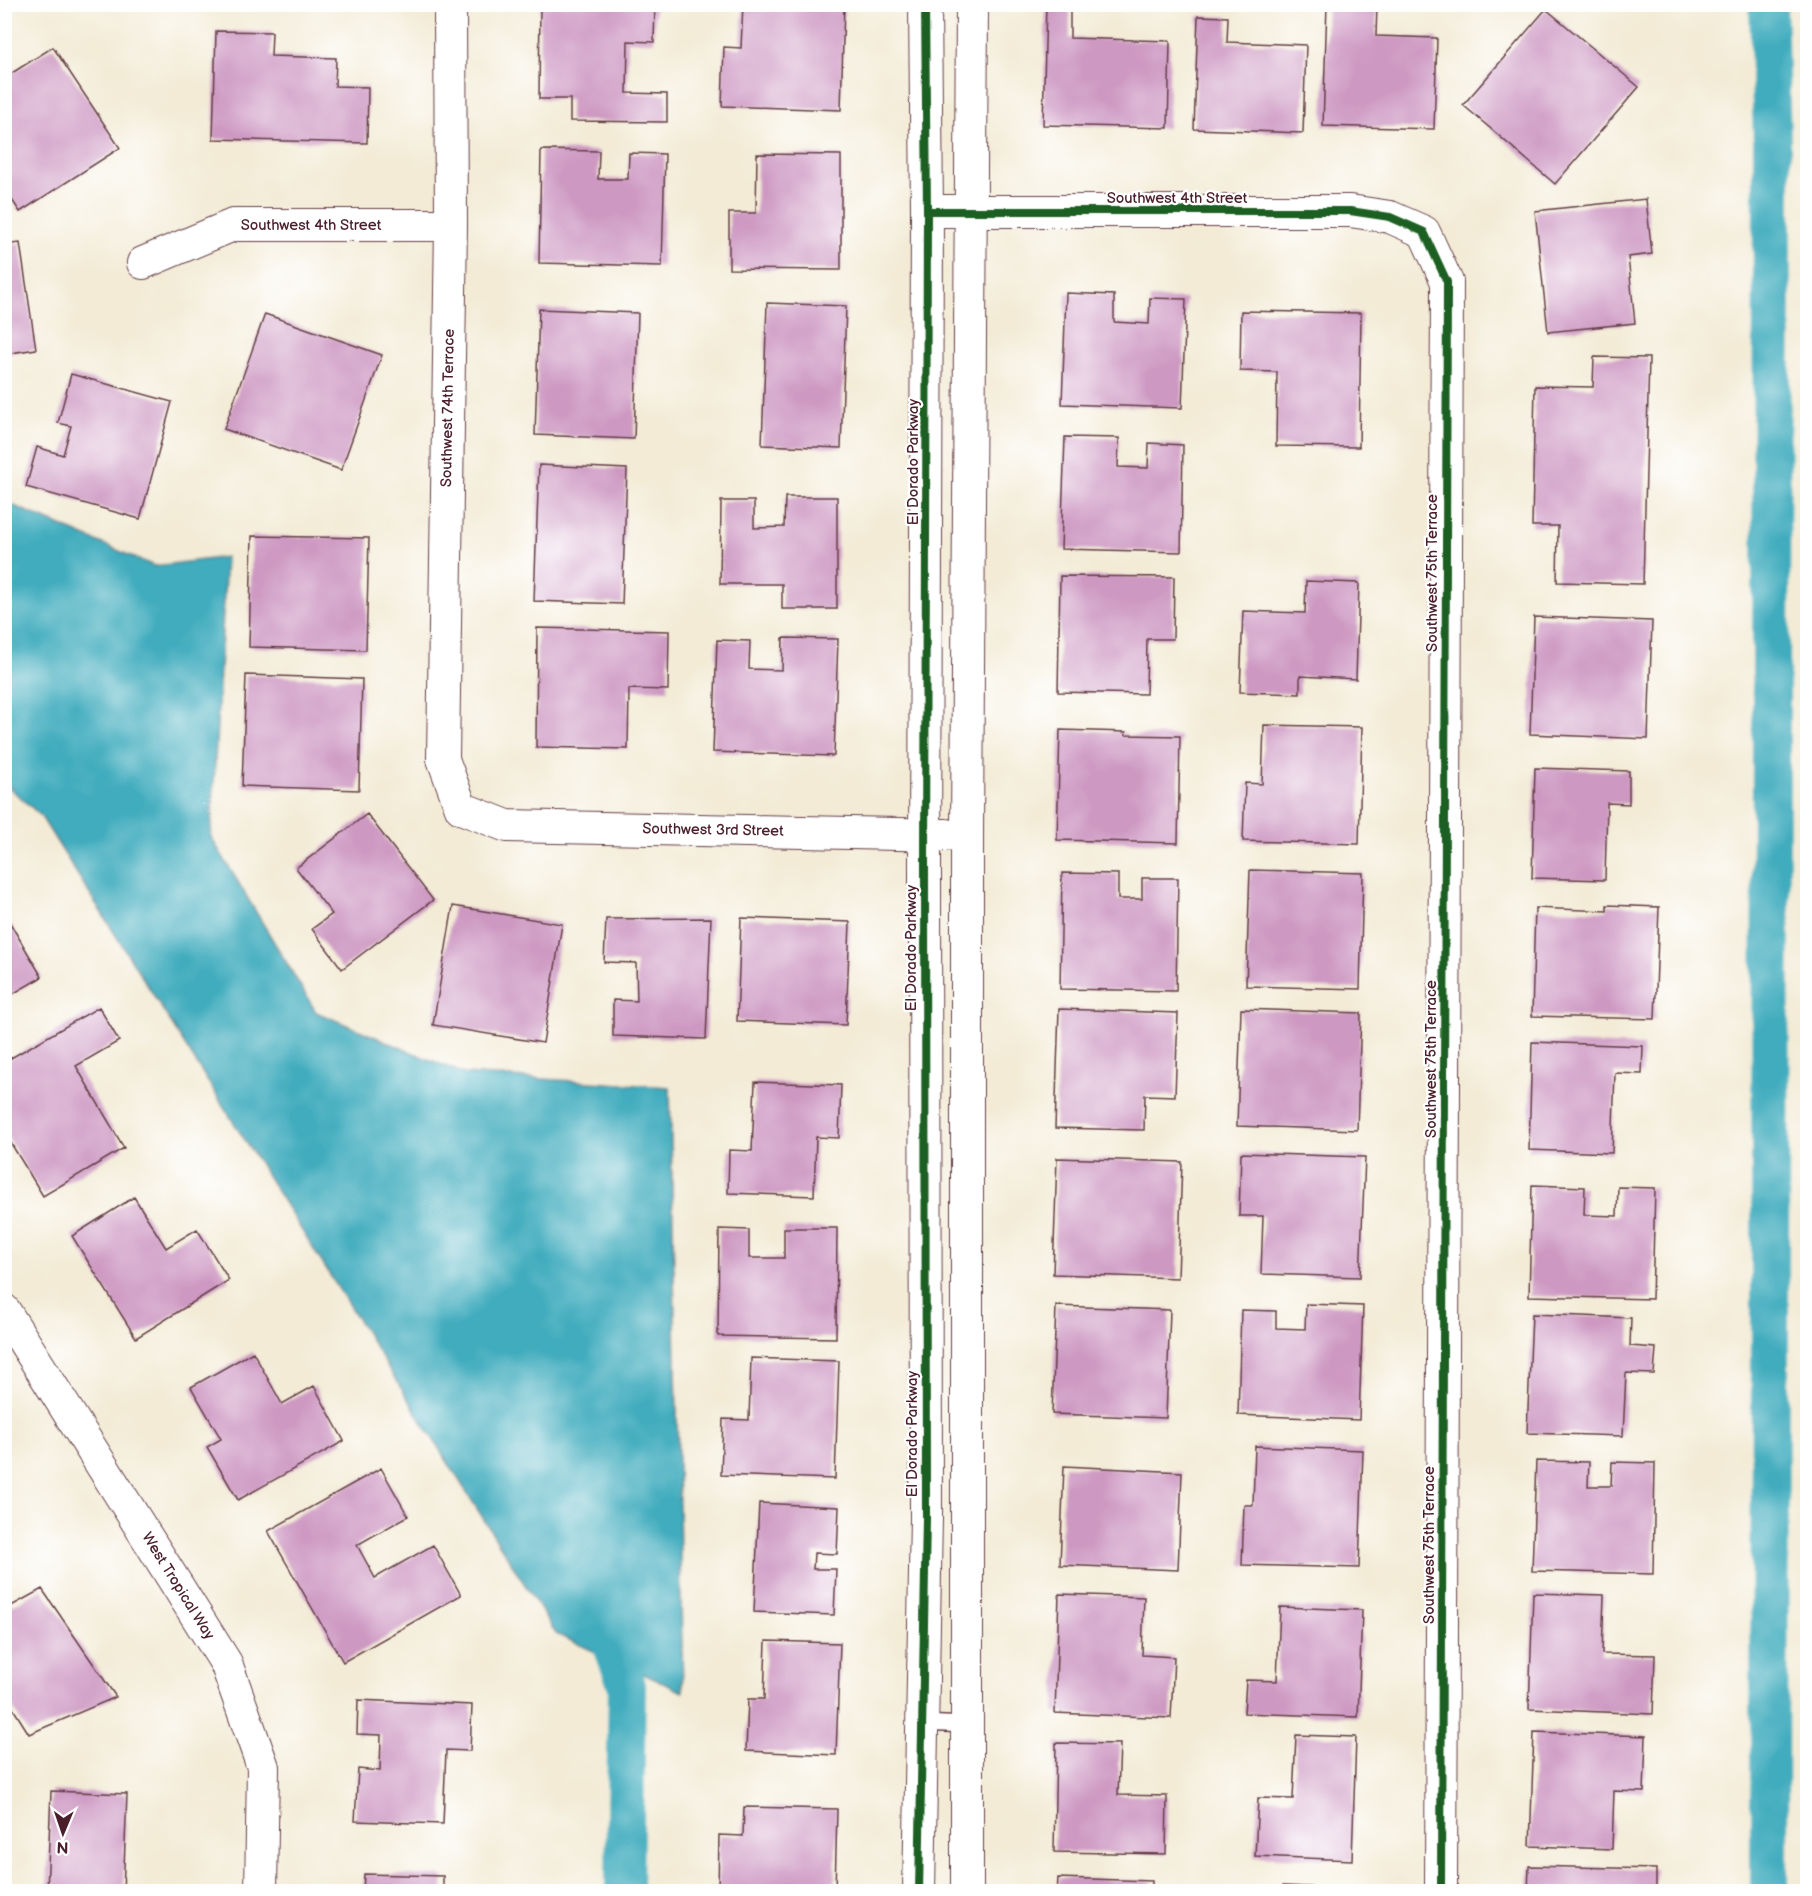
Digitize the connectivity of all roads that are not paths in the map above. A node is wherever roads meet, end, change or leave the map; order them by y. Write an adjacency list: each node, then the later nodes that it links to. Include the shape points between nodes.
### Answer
1 (450, 4): 6 (street, Southwest 74th Terrace)
2 (925, 4): 4 (street, El Dorado Parkway)
3 (972, 4): 5 (street)
4 (927, 212): 5 (street, Southwest 4th Street); 10 (street, El Dorado Parkway)
5 (972, 212): 7 (street, Southwest 4th Street, via 1350,211 1390,217); 11 (street)
6 (451, 225): 8 (street, Southwest 4th Street, via 233,225); 9 (street, Southwest 74th Terrace, via 443,759)
7 (1424, 232): 18 (street, Southwest 75th Terrace, via 1447,282)
8 (143, 263)
9 (461, 808): 10 (street, Southwest 3rd Street, via 507,826)
10 (925, 835): 11 (street, Southwest 3rd Street); 13 (street, El Dorado Parkway, via 926,1518)
11 (967, 836): 14 (street)
12 (4, 1310): 15 (street, West Tropical Way, via 226,1663 263,1767)
13 (922, 1723): 14 (lane); 16 (street, El Dorado Parkway)
14 (967, 1725): 17 (street)
15 (261, 1892)
16 (919, 1892)
17 (967, 1892)
18 (1441, 1892)

